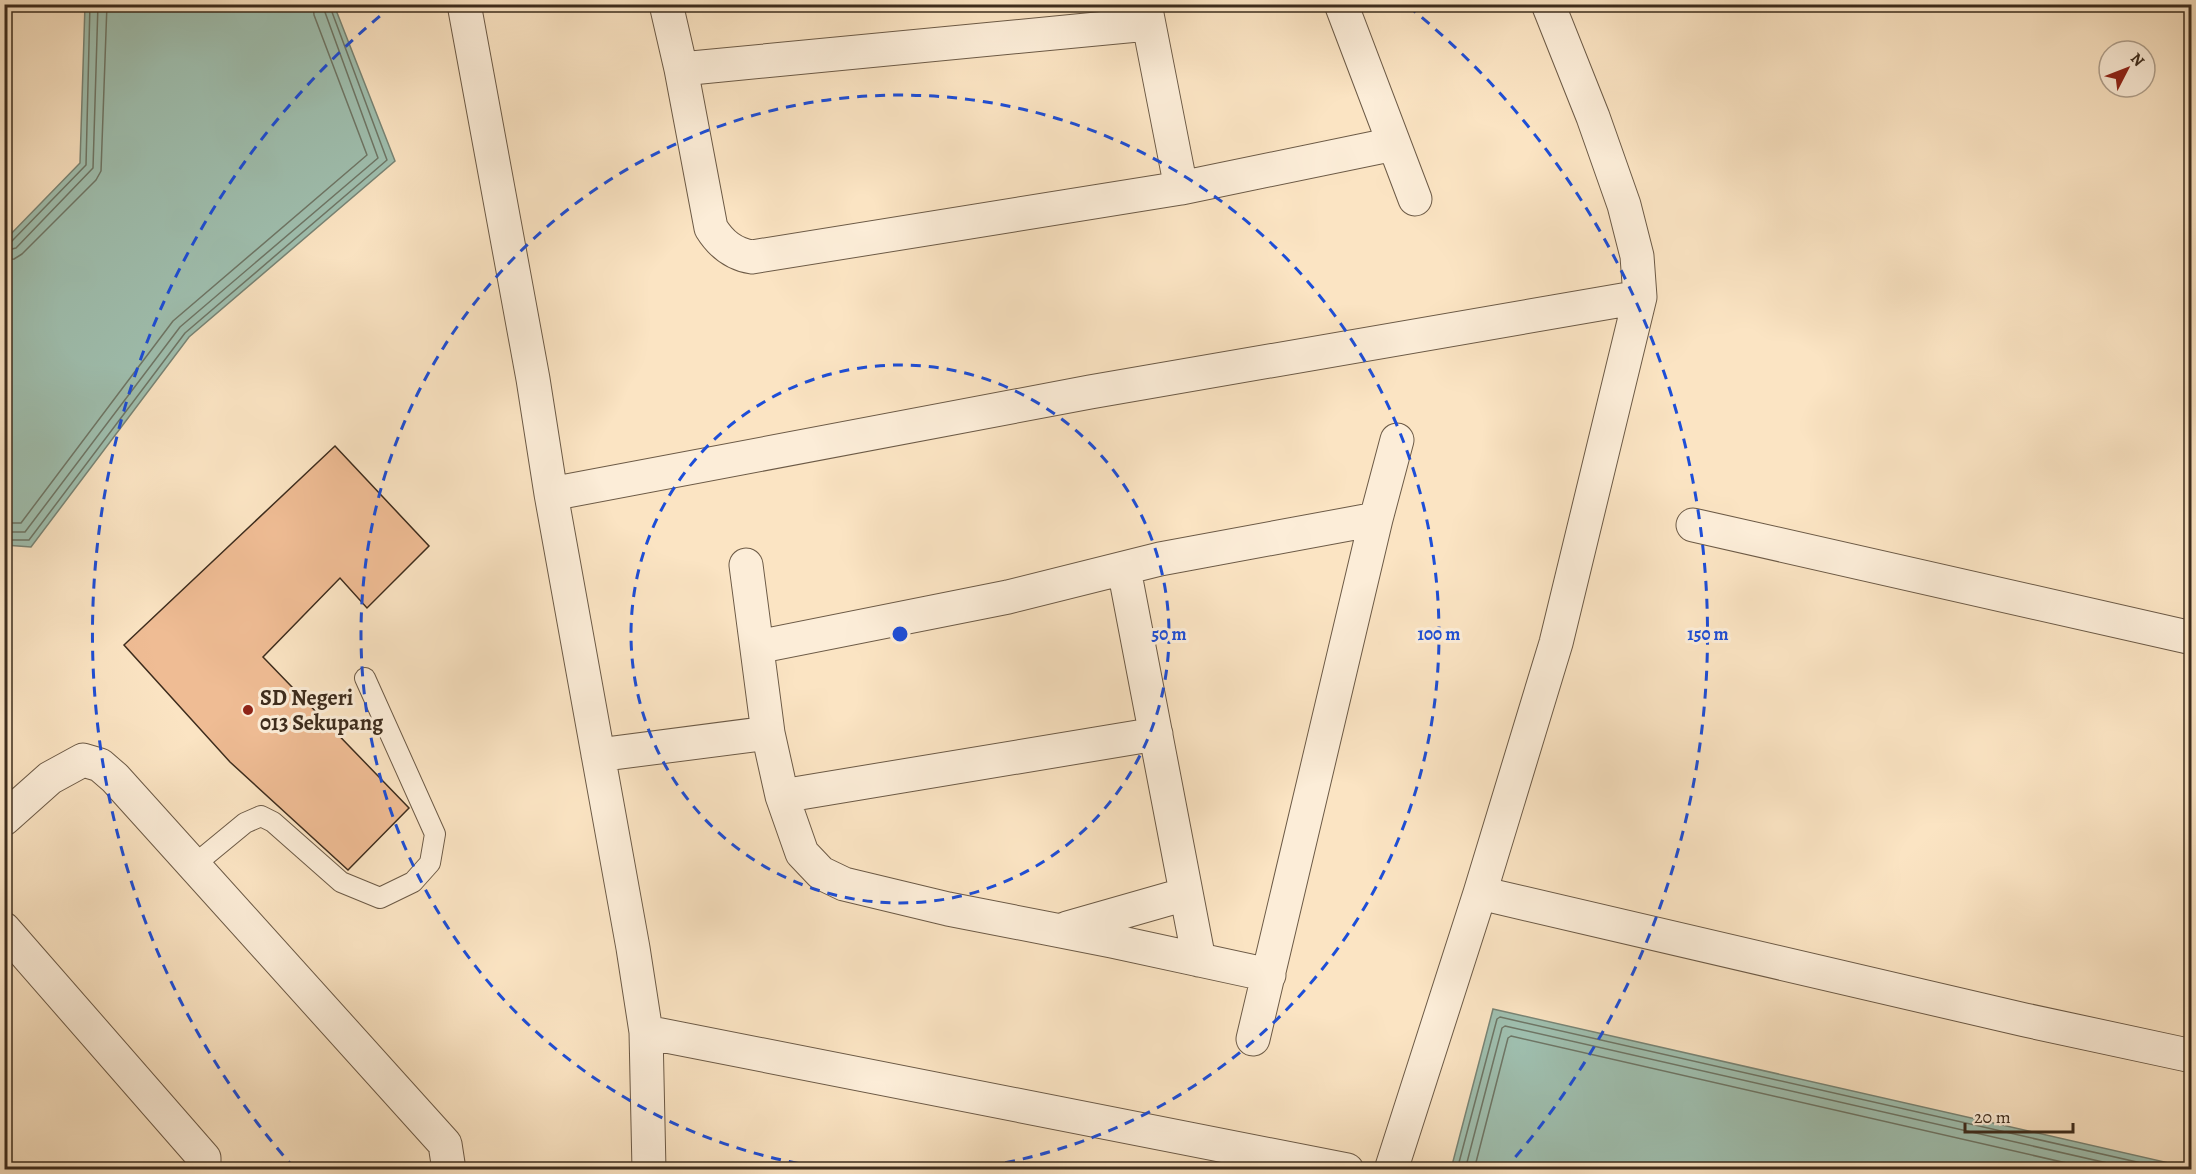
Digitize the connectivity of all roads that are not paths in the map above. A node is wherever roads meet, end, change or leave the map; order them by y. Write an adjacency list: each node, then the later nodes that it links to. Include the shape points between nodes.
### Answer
1 (464, 4): 12 (street)
2 (666, 4): 6 (street)
3 (1341, 4): 7 (street)
4 (1548, 4): 10 (street, via 1624,205 1636,256)
5 (1147, 14): 6 (street); 8 (street)
6 (681, 69): 8 (street, via 711,228 718,239 741,255 752,257)
7 (1394, 144): 8 (street); 9 (street)
8 (1181, 188)
9 (1415, 199)
10 (1640, 297): 12 (street, via 1101,390); 26 (street, via 1556,643)
11 (1397, 440): 13 (street)
12 (551, 494): 22 (street)
13 (1376, 519): 16 (street); 31 (street)
14 (1693, 525): 17 (street)
15 (746, 565): 18 (street)
16 (1124, 569): 18 (street, via 1008,597); 21 (street)
17 (2192, 638)
18 (757, 646): 20 (street)
19 (365, 678): 25 (lane, via 435,834 430,863 413,882 380,898 341,882 273,822 261,816 245,823)
20 (768, 733): 22 (street); 23 (street)
21 (1155, 734): 23 (street); 27 (street)
22 (598, 754): 32 (street)
23 (783, 796): 29 (street, via 802,853 821,873 844,884 948,909)
24 (4, 819): 25 (street, via 50,778 83,760 100,765 115,778)
25 (194, 865): 36 (street, via 445,1144)
26 (1480, 893): 34 (street); 39 (street)
27 (1186, 894): 29 (street); 30 (street)
28 (4, 929): 35 (street, via 204,1158)
29 (1059, 930): 30 (street)
30 (1199, 960): 31 (street)
31 (1269, 975): 33 (street)
32 (646, 1032): 37 (street); 38 (street)
33 (1253, 1039)
34 (2192, 1056)
35 (202, 1170)
36 (449, 1170)
37 (648, 1170)
38 (1347, 1170)
39 (1391, 1170)

